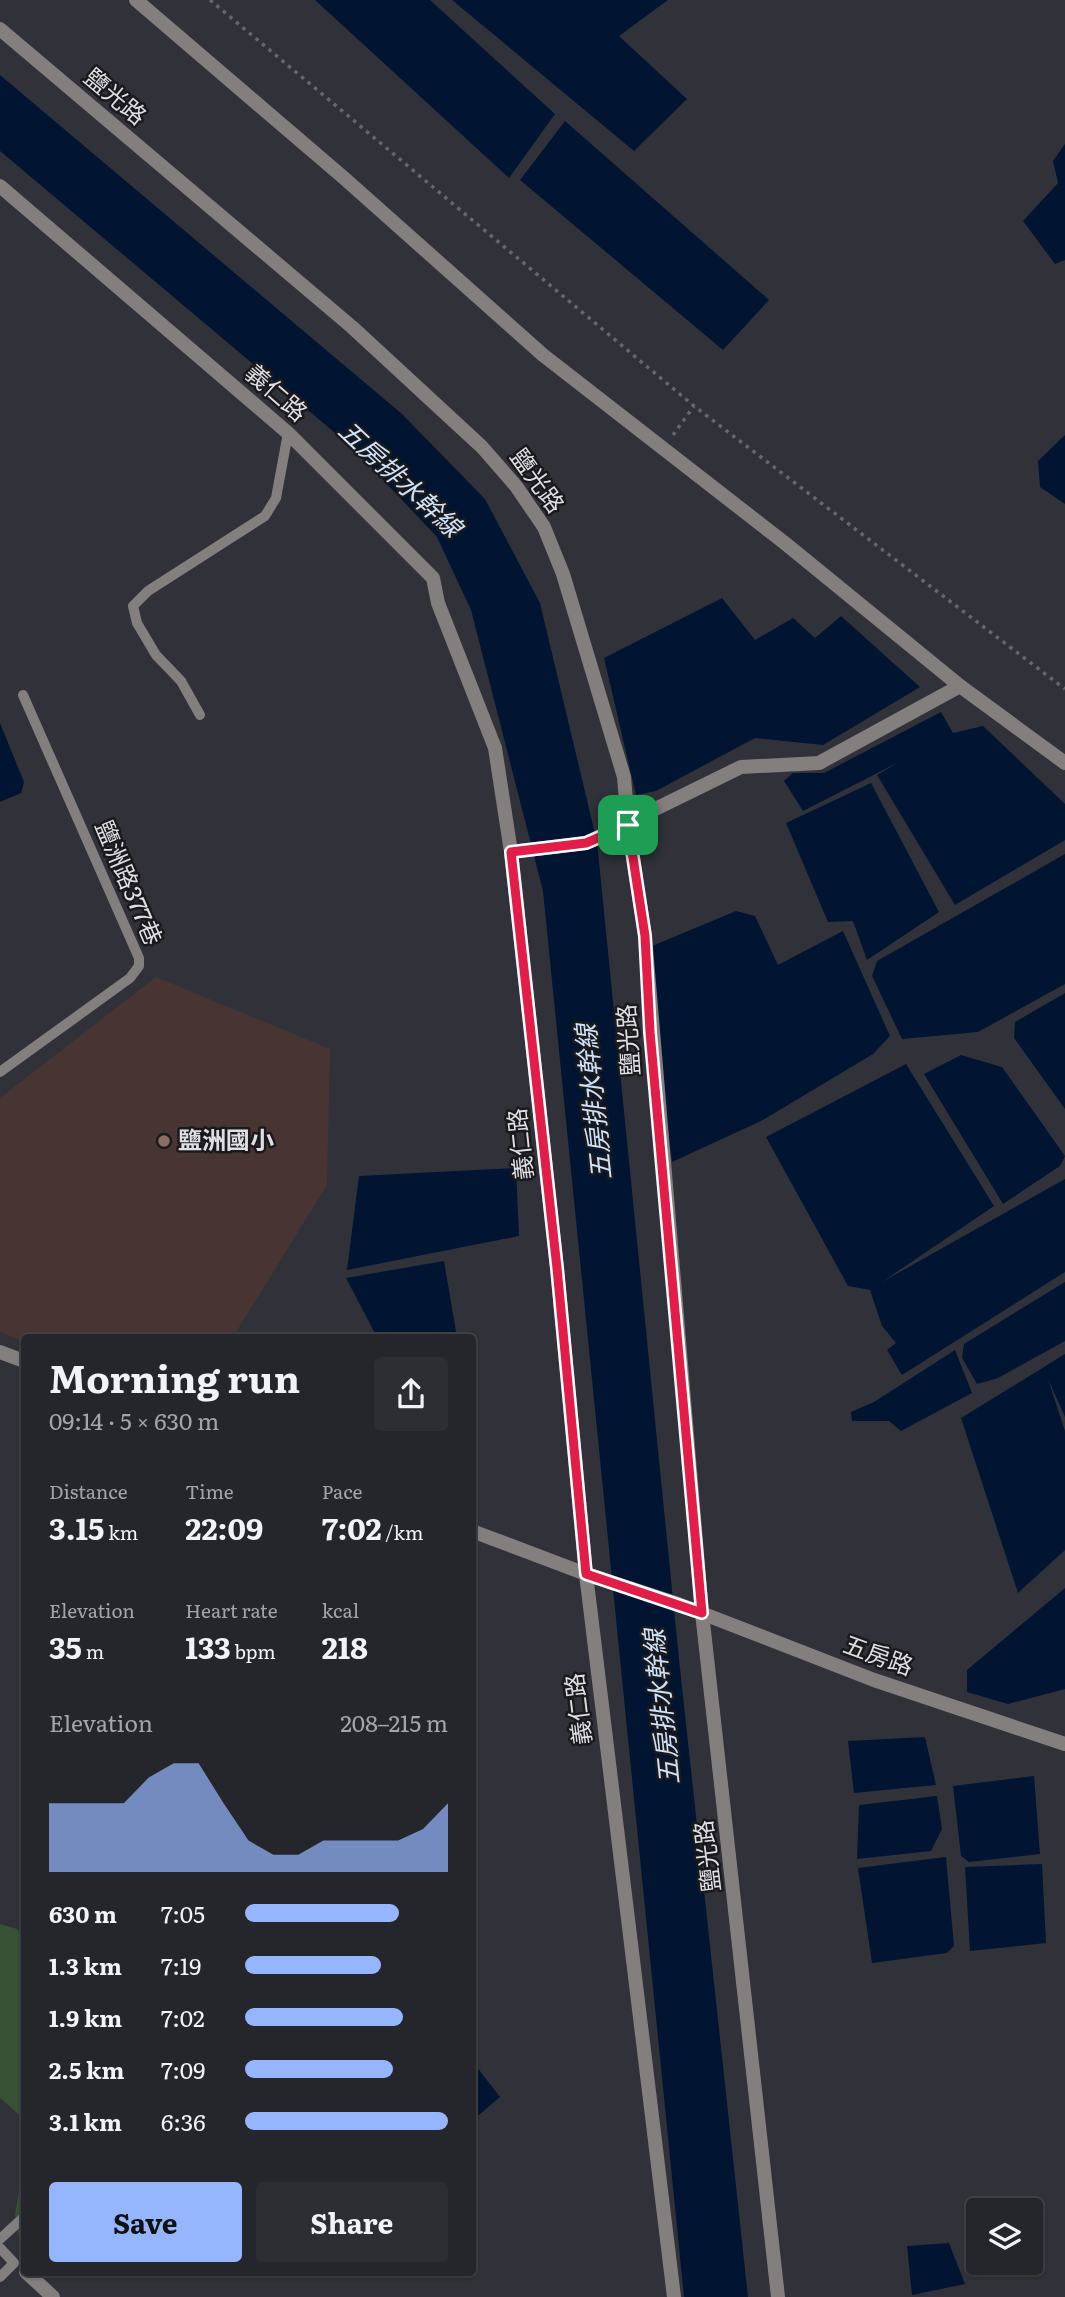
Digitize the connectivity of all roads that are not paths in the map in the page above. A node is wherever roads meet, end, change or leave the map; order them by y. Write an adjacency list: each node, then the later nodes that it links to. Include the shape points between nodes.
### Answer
1 (136, 0): 5 (street, via 543,355)
2 (0, 29): 9 (street, 鹽光路, via 352,327 505,470 544,527 563,574 624,777)
3 (0, 186): 4 (street, 義仁路)
4 (288, 433): 7 (lane, via 275,498 265,516 148,591 133,606 137,623 156,655 181,681); 10 (street, 義仁路, via 433,578 438,603 495,748)
5 (960, 686): 8 (street); 9 (street, via 819,763 741,767)
6 (23, 695): 11 (lane, 鹽洲路377巷, via 139,958 139,967)
7 (200, 715)
8 (1065, 763)
9 (628, 825): 10 (street, via 586,843); 16 (street, 鹽光路, via 645,936)
10 (511, 852): 15 (street, 義仁路)
11 (0, 1072)
12 (0, 1352): 13 (street)
13 (21, 1360)
14 (476, 1533): 15 (street, 五房路)
15 (586, 1574): 16 (street, 五房路); 26 (street, 義仁路)
16 (702, 1613): 17 (street, 五房路, via 874,1680); 27 (street, 鹽光路)
17 (1065, 1744)
18 (21, 2220): 19 (lane)
19 (0, 2239)
20 (0, 2248): 21 (lane)
21 (21, 2267)
22 (21, 2268): 24 (lane)
23 (31, 2276): 25 (street)
24 (0, 2277)
25 (53, 2297)
26 (674, 2297)
27 (778, 2297)

